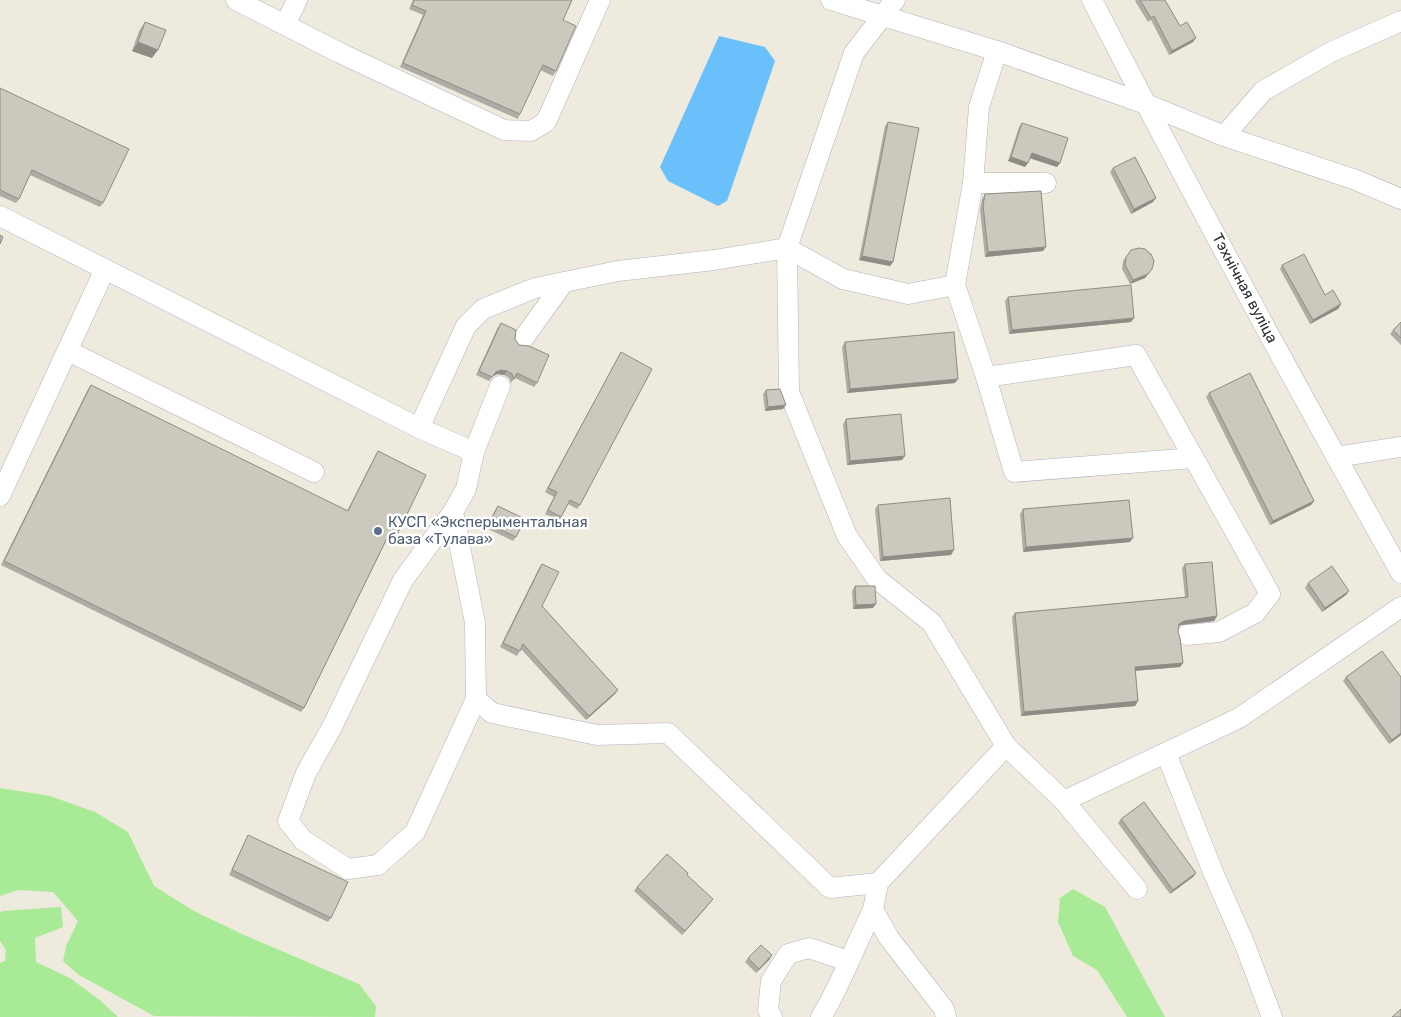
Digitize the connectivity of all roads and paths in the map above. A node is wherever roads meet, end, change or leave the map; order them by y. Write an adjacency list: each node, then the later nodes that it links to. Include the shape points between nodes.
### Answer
1 (236, 0): 9 (street)
2 (297, 0): 9 (street)
3 (600, 0): 9 (street, via 546,122 531,131 504,130)
4 (831, 0): 7 (street)
5 (895, 0): 7 (street)
6 (1092, 0): 11 (street, Тэхнічная вуліца)
7 (882, 16): 10 (street); 17 (street, via 854,53)
8 (1401, 20): 12 (street, via 1331,52 1263,91)
9 (285, 24)
10 (997, 51): 11 (street); 14 (street, via 979,108)
11 (1146, 104): 12 (street); 28 (street, Тэхнічная вуліца)
12 (1224, 136): 15 (street, via 1356,180)
13 (1046, 183): 14 (street)
14 (973, 184): 20 (street)
15 (1401, 199)
16 (0, 216): 18 (street)
17 (786, 248): 19 (street, via 618,271); 20 (street, via 843,279 908,294); 37 (street, via 788,392 847,536 877,579 932,623)
18 (106, 269): 22 (street); 25 (street)
19 (564, 282): 21 (street); 25 (street, via 535,288 483,309 466,326)
20 (955, 285): 23 (street)
21 (523, 339)
22 (68, 351): 30 (street); 31 (street)
23 (986, 377): 29 (street, via 1136,355); 29 (street, via 1014,472)
24 (500, 386): 27 (street)
25 (419, 428): 27 (street)
26 (1401, 447): 28 (street)
27 (474, 452): 32 (street, via 466,489)
28 (1336, 457): 33 (street, Тэхнічная вуліца)
29 (1194, 458): 35 (street, via 1270,594 1256,613 1219,632)
30 (314, 472)
31 (0, 496)
32 (453, 512): 36 (street, via 475,623); 36 (street, via 403,580 306,774 288,821 303,840 348,869 378,865 415,832)
33 (1401, 573)
34 (1401, 607): 38 (street, via 1239,718)
35 (1187, 634)
36 (476, 699): 40 (street, via 492,713 597,735 668,733 830,888)
37 (1006, 746): 39 (street); 40 (street)
38 (1166, 753): 39 (street); 47 (street)
39 (1064, 801): 41 (street)
40 (878, 883): 42 (street)
41 (1137, 889)
42 (873, 910): 43 (street); 46 (street, via 889,938 944,1009)
43 (848, 961): 44 (street, via 809,948 788,954 771,981 768,1010); 45 (street, via 832,1000)
44 (772, 1017)
45 (821, 1017)
46 (946, 1017)
47 (1272, 1017)

